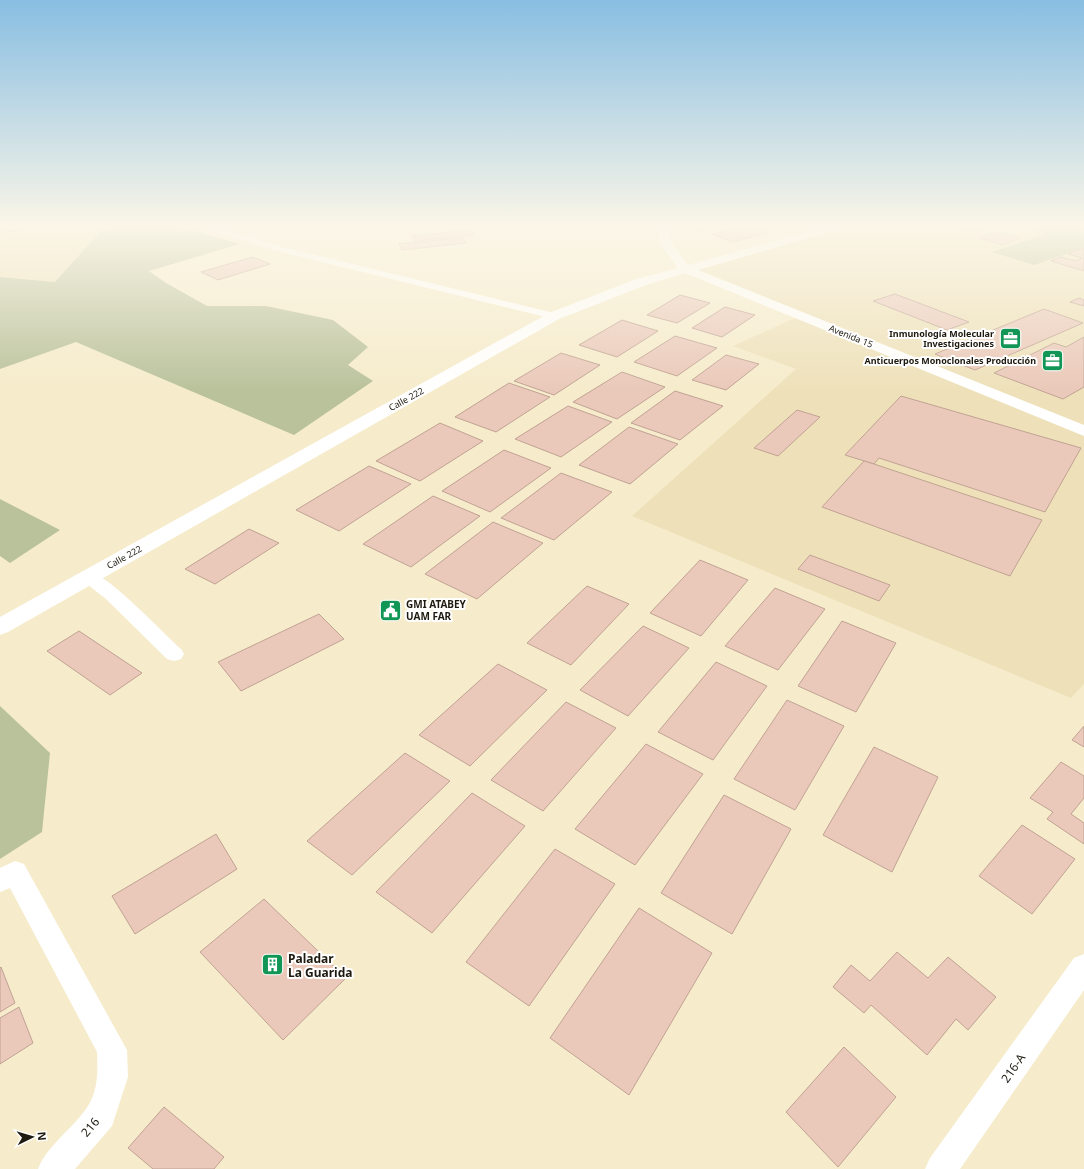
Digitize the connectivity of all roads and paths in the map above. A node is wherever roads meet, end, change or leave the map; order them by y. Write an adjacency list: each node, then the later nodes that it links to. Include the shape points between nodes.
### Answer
1 (413, 282): 4 (street)
2 (643, 282): 4 (main road, Calle 222)
3 (716, 282): 5 (main road, Avenida 15)
4 (554, 316): 6 (main road, Calle 222)
5 (1084, 431)
6 (89, 576): 7 (main road, Calle 222); 8 (street)
7 (0, 627)
8 (174, 654)
9 (7, 876): 11 (street, 216, via 112,1050 113,1077 101,1115)
10 (1084, 966): 12 (street, 216-A)
11 (54, 1169)
12 (941, 1169)

